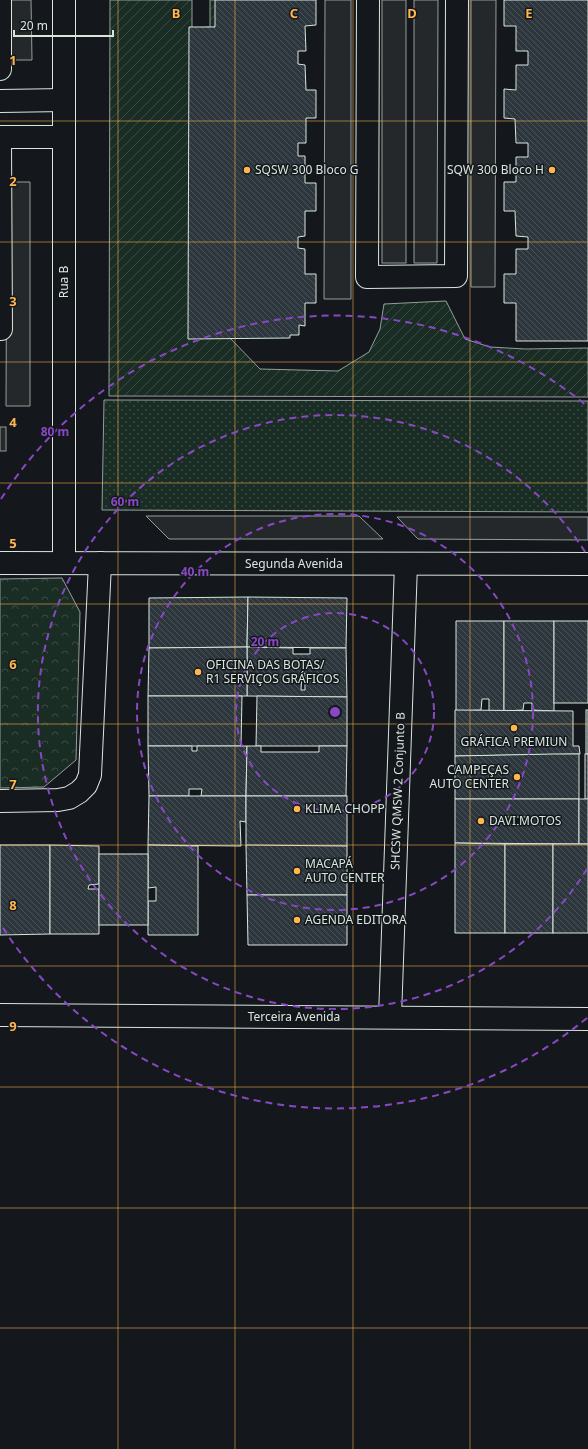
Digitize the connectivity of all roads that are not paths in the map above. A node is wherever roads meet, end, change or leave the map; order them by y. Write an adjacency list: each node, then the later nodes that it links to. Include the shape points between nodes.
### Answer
1 (0, 0): 5 (street)
2 (64, 0): 6 (street, Rua B)
3 (368, 0): 4 (street, via 367,277 456,276)
4 (457, 0)
5 (0, 69)
6 (64, 100): 7 (street); 9 (street, Rua B)
7 (0, 101)
8 (0, 137): 9 (street)
9 (64, 137): 13 (street, Rua B)
10 (0, 143): 11 (street)
11 (1, 329)
12 (0, 562): 13 (street, Segunda Avenida)
13 (64, 563): 14 (street, Segunda Avenida)
14 (100, 563): 15 (street, Segunda Avenida); 17 (street, via 90,775 86,785 69,798)
15 (406, 564): 16 (street, Segunda Avenida); 19 (street, SHCSW QMSW 2 Conjunto B)
16 (588, 564)
17 (0, 801)
18 (0, 1015): 19 (street, Terceira Avenida)
19 (390, 1017): 20 (street, Terceira Avenida)
20 (588, 1019)

